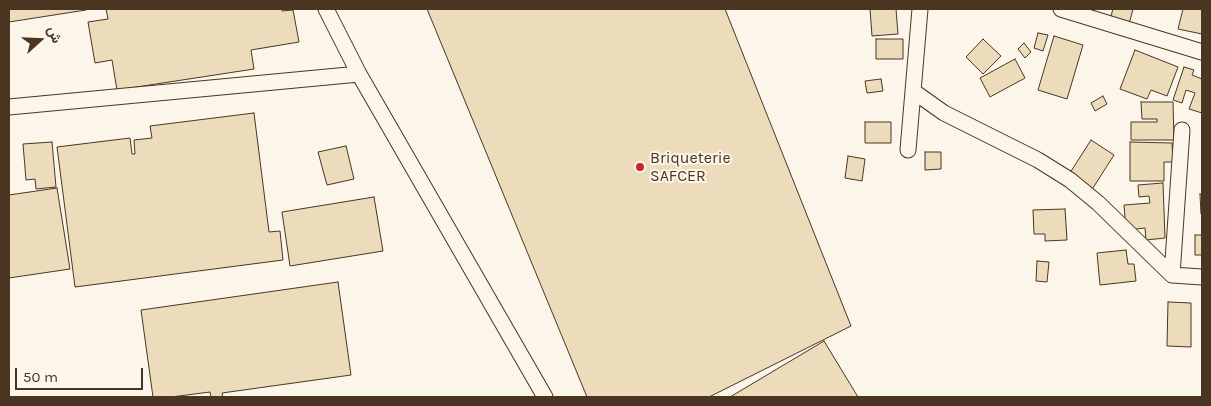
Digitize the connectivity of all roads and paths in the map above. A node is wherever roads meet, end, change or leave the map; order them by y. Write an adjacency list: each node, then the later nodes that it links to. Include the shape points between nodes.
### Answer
1 (326, 9): 5 (street)
2 (920, 9): 6 (street)
3 (1061, 9): 4 (street)
4 (1202, 52)
5 (359, 74): 7 (street); 12 (street)
6 (913, 91): 9 (street); 10 (street, via 944,113 1038,160 1070,180 1098,202)
7 (9, 107)
8 (1182, 130): 10 (street)
9 (908, 150)
10 (1172, 275): 11 (street)
11 (1202, 277)
12 (545, 397)

